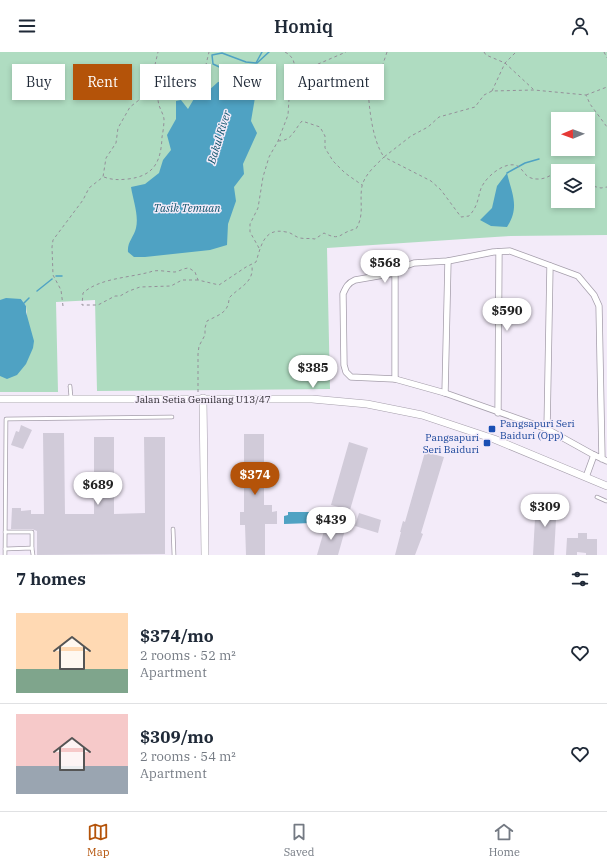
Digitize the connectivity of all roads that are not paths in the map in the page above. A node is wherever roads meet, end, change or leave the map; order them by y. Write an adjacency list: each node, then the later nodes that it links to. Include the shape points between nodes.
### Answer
1 (499, 252): 2 (street); 3 (street, via 510,251); 11 (street)
2 (448, 262): 4 (street, via 414,263); 7 (street)
3 (550, 266): 15 (street); 17 (street, via 578,276 594,295 599,306 599,370)
4 (395, 273): 5 (street); 5 (street, via 349,282 343,294 346,372 351,377)
5 (395, 379): 7 (street)
6 (70, 386): 10 (lane)
7 (445, 393): 11 (street)
8 (201, 398): 10 (street, Jalan Setia Gemilang U13/47); 18 (street, Jalan Setia Gemilang U13/47, via 312,399 399,409 494,439); 37 (street)
9 (0, 399): 10 (street, Jalan Setia Gemilang U13/47)
10 (71, 399)
11 (498, 413): 15 (street)
12 (172, 417): 14 (lane)
13 (0, 419): 14 (lane)
14 (6, 419): 21 (lane)
15 (547, 429): 16 (street)
16 (594, 455): 17 (street); 18 (street)
17 (604, 460)
18 (586, 477): 19 (street, Jalan Setia Gemilang U13/47)
19 (607, 486)
20 (0, 496): 21 (lane)
21 (6, 496): 25 (lane)
22 (597, 497): 23 (lane)
23 (606, 501)
24 (0, 516): 25 (lane)
25 (5, 516): 27 (lane)
26 (0, 526): 27 (lane)
27 (5, 526): 29 (lane)
28 (173, 529): 36 (lane)
29 (5, 532): 31 (lane); 32 (lane, via 32,532)
30 (0, 541): 31 (lane)
31 (5, 541): 33 (lane)
32 (32, 548): 33 (lane); 35 (lane)
33 (5, 549): 34 (lane)
34 (5, 555)
35 (33, 555)
36 (174, 555)
37 (205, 555)

